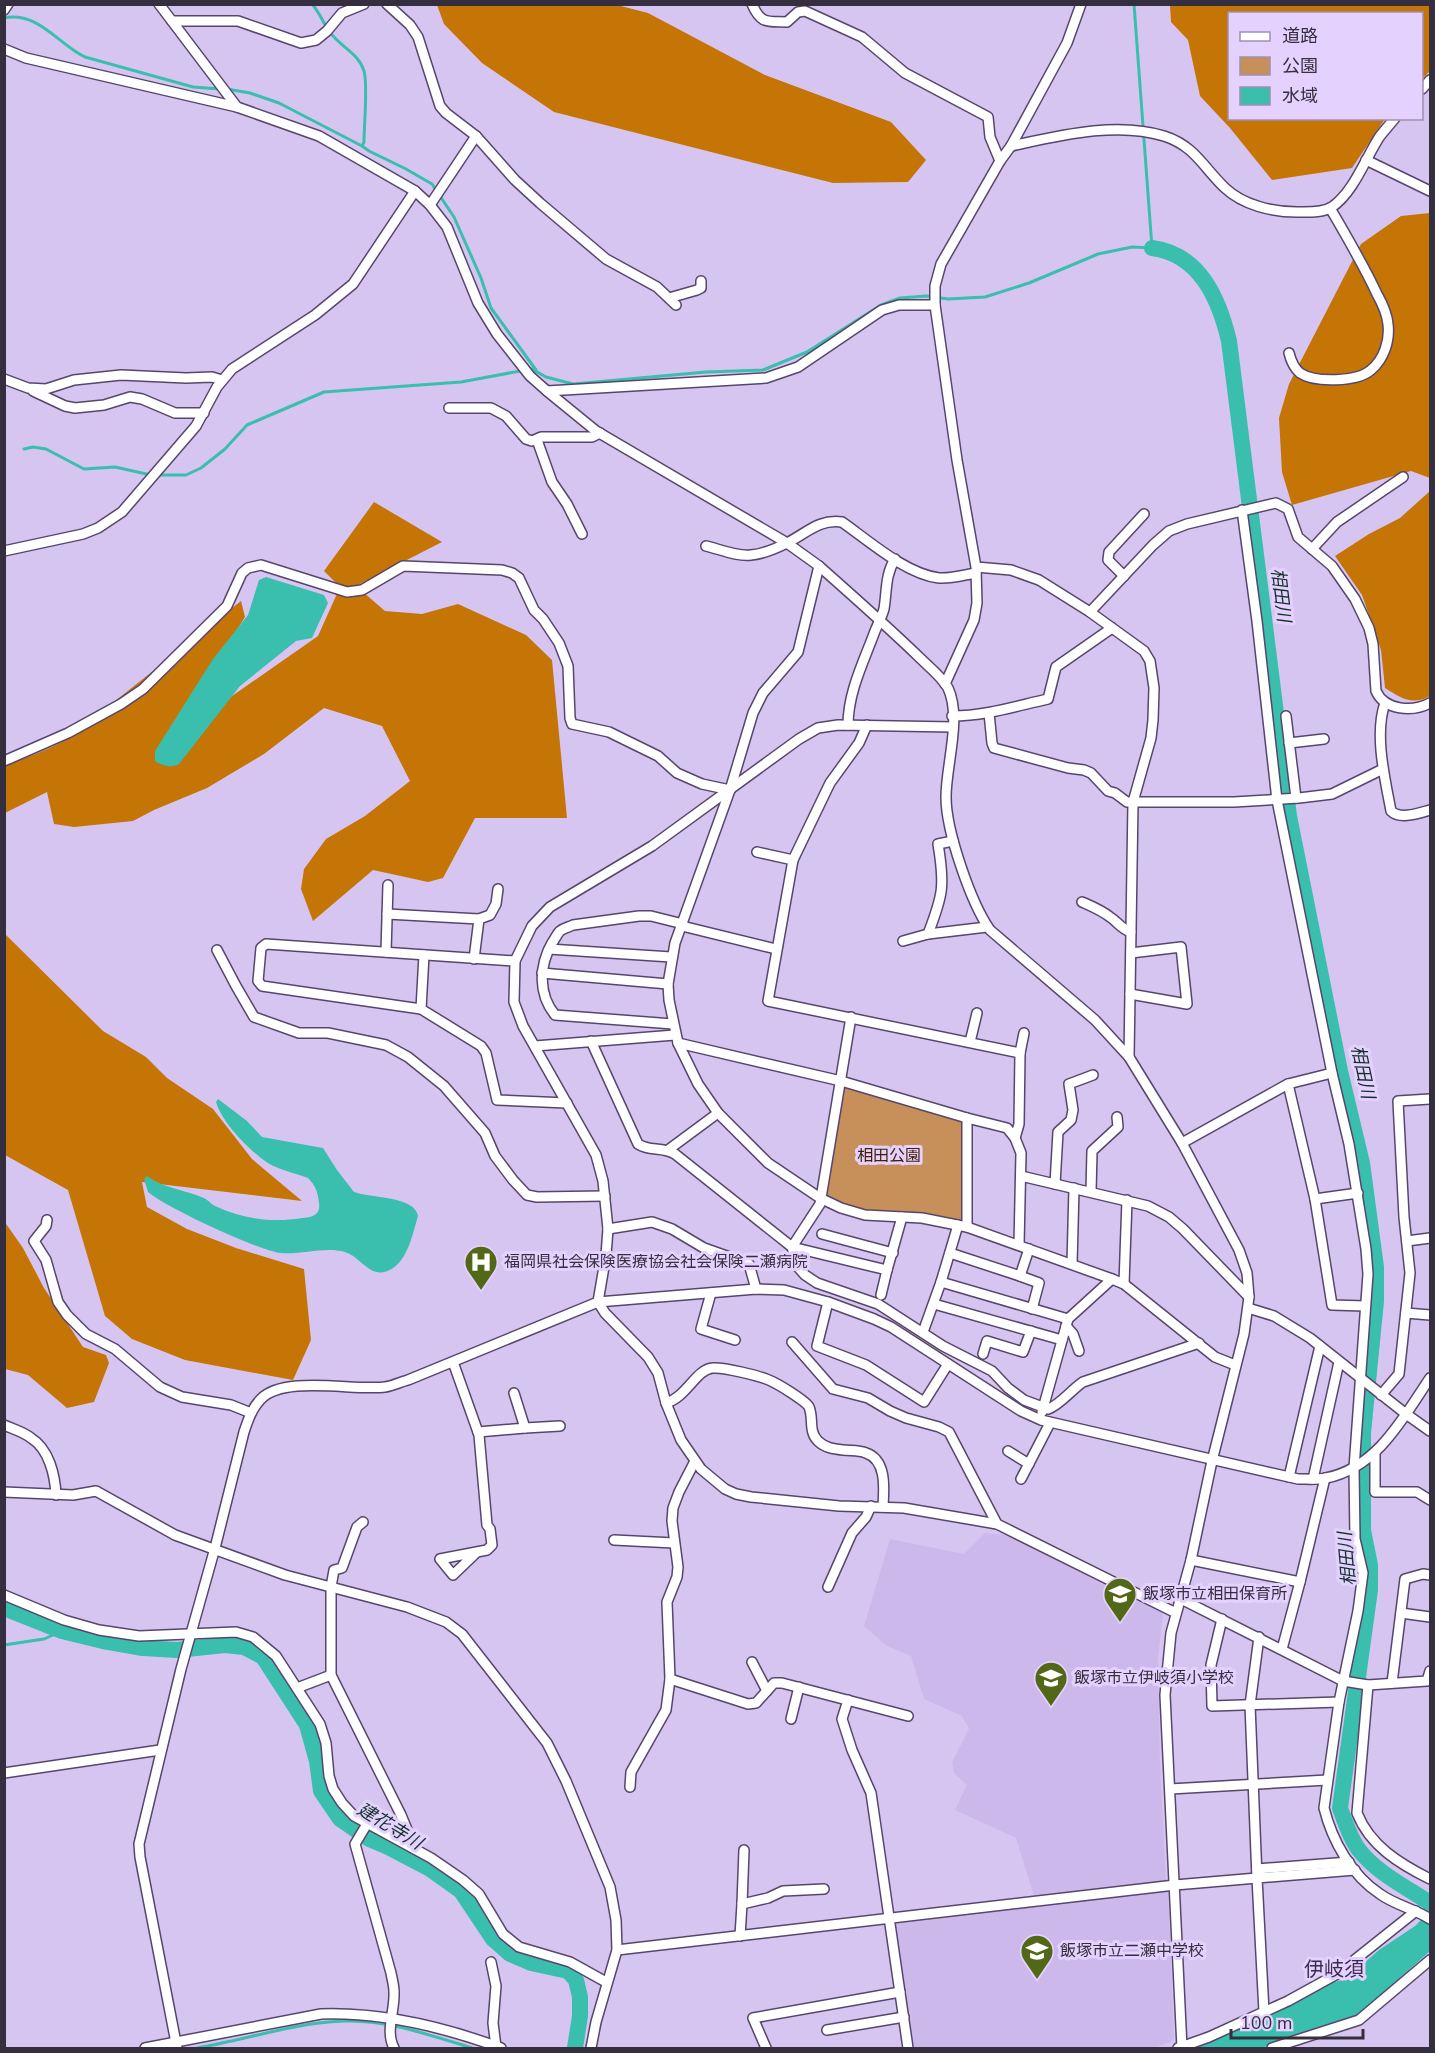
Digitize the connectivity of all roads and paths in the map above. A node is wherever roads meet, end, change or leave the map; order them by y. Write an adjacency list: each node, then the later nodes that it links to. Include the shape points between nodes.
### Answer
1 (8, 4): 7 (street)
2 (159, 4): 8 (street)
3 (364, 4): 8 (street, via 342,13 316,40 301,43 238,21)
4 (387, 4): 12 (street, via 418,38 440,106)
5 (752, 4): 15 (street, via 763,21 787,22 805,11 862,37 905,73 988,117 990,137)
6 (1082, 4): 13 (street, via 1067,43)
7 (4, 10)
8 (172, 21): 10 (street)
9 (4, 49): 10 (street, via 26,58)
10 (237, 107): 16 (street, via 319,136)
11 (1393, 120): 14 (street)
12 (476, 136): 18 (street); 20 (street, via 515,180 606,259 657,287 673,301 701,288)
13 (1011, 146): 15 (street); 19 (street, via 1104,130 1164,136 1198,156 1225,188 1240,199 1275,211 1313,212)
14 (1366, 160): 17 (street); 19 (street, via 1342,199)
15 (1000, 161): 21 (street, via 941,264)
16 (415, 191): 18 (street); 24 (street, via 353,284)
17 (1431, 191)
18 (435, 198): 26 (street, via 478,303 518,362)
19 (1330, 208): 22 (street, via 1363,263 1384,309 1388,322 1385,350 1379,362 1364,375 1332,380 1301,373 1292,364)
20 (701, 281)
21 (935, 305): 26 (street, via 899,305 882,310 798,367 766,378); 41 (street)
22 (1289, 353)
23 (4, 379): 25 (street)
24 (222, 380): 25 (street, via 121,375 74,380 46,389); 28 (street)
25 (28, 388): 28 (street, via 75,408 130,397 175,413)
26 (547, 392): 29 (street)
27 (449, 408): 30 (street, via 491,408 506,416 526,439)
28 (204, 413): 38 (street, via 122,512 110,521 83,534)
29 (600, 433): 30 (street, via 592,437); 35 (street)
30 (537, 440): 34 (street, via 552,482)
31 (1402, 477): 37 (street, via 1337,522)
32 (1243, 510): 37 (street, via 1276,503 1288,509 1298,537); 42 (street, via 1169,531); 61 (street)
33 (1144, 514): 42 (street, via 1109,552 1108,560)
34 (582, 534)
35 (787, 543): 36 (street, via 753,555); 39 (street, via 815,525 842,522); 40 (street)
36 (706, 546)
37 (1312, 549): 47 (street, via 1332,567 1369,627 1376,691)
38 (4, 551)
39 (895, 559): 41 (street, via 915,571 942,578); 44 (street)
40 (819, 566): 44 (street); 59 (street, via 798,652 763,693 753,713)
41 (976, 570): 43 (street, via 1011,570 1026,575); 46 (street, via 974,620)
42 (1124, 576): 43 (street)
43 (1090, 612): 45 (street)
44 (879, 620): 46 (street); 52 (street, via 848,709)
45 (1112, 627): 49 (street, via 1056,667 1048,699); 62 (street, via 1144,651 1153,671 1151,738)
46 (945, 684): 50 (street, via 952,700)
47 (1385, 703): 48 (street, via 1410,708); 58 (street, via 1380,724)
48 (1431, 703)
49 (989, 713): 50 (street); 62 (street, via 994,748 1092,773 1108,791)
50 (952, 716): 54 (street)
51 (1286, 717): 56 (street)
52 (848, 725): 53 (street); 59 (street, via 828,725 800,739)
53 (867, 725): 54 (street); 66 (street, via 830,783)
54 (953, 727): 64 (street, via 946,797)
55 (1324, 739): 56 (street)
56 (1289, 742): 60 (street)
57 (4, 760): 59 (street, via 68,732 143,689 227,606 248,568 261,565 347,592 362,590 403,566 512,573 519,578 534,610 559,643 568,666 573,724 609,732 658,756 677,773)
58 (1383, 769): 60 (street, via 1332,794); 63 (street, via 1394,814)
59 (730, 790): 72 (street); 85 (street, via 652,846 550,907 532,926)
60 (1294, 798): 61 (street)
61 (1278, 800): 62 (street); 100 (street)
62 (1133, 802): 74 (street)
63 (1431, 810)
64 (953, 841): 73 (street); 75 (street, via 938,844 943,890)
65 (757, 852): 66 (street)
66 (793, 860): 78 (street)
67 (388, 885): 70 (street)
68 (498, 890): 71 (street, via 490,915)
69 (1082, 902): 74 (street)
70 (387, 914): 71 (street); 80 (street)
71 (479, 919): 84 (street)
72 (682, 925): 77 (street, via 639,916 573,925 559,932); 78 (street); 83 (street)
73 (987, 927): 75 (street); 99 (street, via 1095,1020)
74 (1131, 932): 81 (street)
75 (928, 934): 76 (street)
76 (903, 941)
77 (549, 949): 83 (street); 86 (street)
78 (776, 949): 91 (street, via 768,1001)
79 (218, 950): 117 (street, via 254,1017 299,1032 328,1033 378,1043 408,1057 444,1086 485,1133 495,1156 527,1195)
80 (386, 952): 82 (street); 89 (street, via 266,944 261,948 258,981 262,986)
81 (1131, 953): 88 (street); 88 (street, via 1181,947 1187,1004)
82 (424, 955): 84 (street); 89 (street)
83 (672, 957): 87 (street)
84 (474, 959): 85 (street)
85 (515, 961): 97 (street, via 514,1002)
86 (542, 973): 87 (street); 92 (street, via 542,986 555,1015)
87 (668, 984): 92 (street)
88 (1130, 994): 99 (street)
89 (421, 1009): 105 (street, via 481,1046 497,1100)
90 (977, 1013): 96 (street)
91 (851, 1017): 96 (street); 102 (street)
92 (673, 1024): 94 (street)
93 (1024, 1033): 98 (street)
94 (676, 1039): 95 (street); 102 (street); 106 (street, via 698,1084)
95 (591, 1041): 97 (street); 111 (street, via 638,1144 645,1149)
96 (970, 1042): 98 (street)
97 (535, 1046): 105 (street)
98 (1020, 1053): 109 (street, via 1019,1124)
99 (1130, 1057): 110 (street)
100 (1332, 1073): 103 (street); 116 (street)
101 (1094, 1076): 113 (street, via 1069,1084 1073,1110 1071,1120 1058,1132)
102 (841, 1081): 108 (street); 118 (street)
103 (1288, 1084): 110 (street); 119 (street)
104 (1431, 1099): 127 (street, via 1398,1101)
105 (567, 1102): 117 (street, via 596,1155)
106 (718, 1113): 111 (street); 118 (street, via 768,1163)
107 (1117, 1117): 115 (street, via 1118,1127 1092,1151)
108 (967, 1118): 109 (street, via 1001,1125); 123 (street)
109 (1015, 1138): 112 (street, via 1021,1153)
110 (1182, 1143): 141 (street, via 1239,1250 1247,1273)
111 (668, 1150): 128 (street)
112 (1021, 1176): 113 (street); 129 (street)
113 (1055, 1184): 114 (street)
114 (1074, 1188): 115 (street); 132 (street)
115 (1091, 1192): 120 (street)
116 (1358, 1193): 119 (street); 145 (street, via 1368,1274)
117 (605, 1196): 124 (street)
118 (820, 1198): 121 (street, via 865,1215); 128 (street)
119 (1315, 1199): 145 (street, via 1332,1305)
120 (1126, 1200): 137 (street); 141 (street, via 1169,1217)
121 (903, 1217): 123 (street); 130 (street)
122 (48, 1220): 170 (street, via 34,1241 46,1260 58,1302 86,1334 115,1349 160,1387 182,1397 231,1405)
123 (962, 1226): 129 (street); 131 (street)
124 (608, 1229): 138 (street, via 652,1222 672,1229 705,1248 749,1264); 142 (street)
125 (822, 1234): 130 (street)
126 (1431, 1238): 127 (street)
127 (1407, 1241): 148 (street, via 1410,1273)
128 (792, 1247): 133 (street); 151 (street, via 797,1266 817,1283 874,1302)
129 (1024, 1247): 132 (street); 134 (street)
130 (893, 1252): 133 (street)
131 (950, 1252): 134 (street); 136 (street)
132 (1072, 1264): 135 (street)
133 (887, 1270): 140 (street)
134 (1020, 1276): 147 (street, via 1039,1283)
135 (1112, 1279): 137 (street); 150 (street)
136 (941, 1282): 144 (street); 147 (street)
137 (1124, 1284): 156 (street)
138 (756, 1289): 139 (street); 143 (street, via 783,1290)
139 (711, 1293): 142 (street); 153 (street, via 701,1329)
140 (881, 1295)
141 (1249, 1297): 146 (street)
142 (598, 1302): 160 (street); 168 (street, via 648,1357 658,1373)
143 (828, 1302): 162 (street, via 891,1327); 162 (street, via 817,1346 866,1365 924,1402)
144 (934, 1304): 151 (street); 152 (street)
145 (1365, 1306): 165 (street)
146 (1248, 1308): 157 (street, via 1274,1316); 163 (street)
147 (1032, 1309): 150 (street)
148 (1406, 1313): 149 (street); 167 (street, via 1399,1374)
149 (1431, 1315)
150 (1067, 1323): 154 (street); 158 (street)
151 (923, 1332): 169 (street, via 992,1371 1024,1400)
152 (1031, 1332): 154 (street); 159 (street, via 1023,1352 987,1341)
153 (735, 1340)
154 (1062, 1340): 169 (street)
155 (792, 1342): 194 (street, via 833,1389 868,1398 906,1418 949,1432)
156 (1198, 1343): 163 (street, via 1215,1357); 169 (street, via 1083,1382 1053,1407)
157 (1320, 1346): 161 (street); 184 (street)
158 (1079, 1351)
159 (982, 1354)
160 (453, 1362): 170 (street, via 385,1387 284,1387 262,1397); 177 (street)
161 (1339, 1362): 165 (street); 187 (street)
162 (948, 1364): 172 (street)
163 (1235, 1365): 181 (street)
164 (1431, 1378): 171 (street)
165 (1360, 1379): 167 (street); 183 (street)
166 (514, 1393): 175 (street)
167 (1381, 1395): 171 (street)
168 (666, 1403): 180 (street, via 681,1440); 192 (street, via 675,1401 702,1372 714,1367 771,1381 804,1401 810,1412 812,1433 823,1446 869,1453 885,1482)
169 (1043, 1407): 172 (street)
170 (251, 1413): 197 (street)
171 (1406, 1414): 176 (street); 179 (street)
172 (1045, 1422): 181 (street); 182 (street)
173 (4, 1425): 189 (street, via 31,1437 41,1447 53,1472)
174 (560, 1426): 175 (street)
175 (525, 1428): 177 (street)
176 (1431, 1431)
177 (478, 1432): 198 (street, via 492,1545)
178 (1008, 1451): 182 (street)
179 (1373, 1454): 183 (street); 190 (street, via 1375,1492 1417,1492)
180 (695, 1461): 191 (street, via 711,1479 736,1494); 196 (street, via 673,1508)
181 (1212, 1461): 184 (street); 199 (street)
182 (1029, 1464): 186 (street)
183 (1356, 1467): 185 (street); 217 (street, via 1355,1539 1363,1573)
184 (1289, 1477): 187 (street)
185 (1325, 1478): 187 (street); 201 (street)
186 (1021, 1479)
187 (1312, 1479)
188 (4, 1492): 189 (street)
189 (56, 1495): 197 (street, via 96,1491 175,1535)
190 (1431, 1500)
191 (871, 1506): 192 (street); 203 (street, via 852,1533)
192 (883, 1506): 194 (street)
193 (363, 1522): 202 (street, via 357,1527 342,1568 334,1570)
194 (997, 1524): 206 (street)
195 (614, 1540): 196 (street)
196 (674, 1543): 216 (street, via 677,1577 667,1602)
197 (215, 1548): 202 (street, via 285,1575); 210 (street)
198 (477, 1552)
199 (1191, 1560): 201 (street); 205 (street)
200 (1431, 1575): 207 (street, via 1405,1579)
201 (1300, 1582): 212 (street)
202 (331, 1587): 215 (street); 247 (street, via 446,1622 462,1634 512,1697 547,1743 610,1887)
203 (828, 1587)
204 (4, 1595): 210 (street, via 99,1630 140,1636)
205 (1182, 1599): 206 (street); 209 (street)
206 (1176, 1613): 233 (street, via 1165,1695)
207 (1401, 1613): 208 (street); 218 (street)
208 (1431, 1617)
209 (1222, 1618): 211 (street); 225 (street, via 1211,1665 1212,1706)
210 (190, 1636): 221 (street, via 236,1632 253,1637 276,1656); 228 (street)
211 (1259, 1637): 212 (street); 225 (street)
212 (1282, 1649): 217 (street)
213 (752, 1662): 222 (street)
214 (1431, 1671): 218 (street, via 1426,1681)
215 (331, 1675): 221 (street); 235 (street)
216 (670, 1679): 222 (street, via 748,1704 756,1703); 232 (street, via 666,1710 631,1772)
217 (1343, 1681): 219 (street); 224 (street)
218 (1392, 1683): 219 (street)
219 (1368, 1685): 240 (street, via 1358,1813 1386,1854)
220 (799, 1687): 222 (street, via 774,1683); 223 (street); 227 (street)
221 (297, 1688): 234 (street, via 320,1724 333,1789 348,1810)
222 (767, 1691)
223 (848, 1701): 226 (street); 245 (street, via 842,1719 871,1793)
224 (1339, 1702): 225 (street); 230 (street)
225 (1250, 1705): 231 (street)
226 (908, 1716)
227 (791, 1719)
228 (160, 1750): 229 (street); 258 (street, via 139,1844)
229 (4, 1773)
230 (1327, 1780): 231 (street); 237 (street, via 1324,1808)
231 (1254, 1784): 233 (street); 239 (street)
232 (630, 1787)
233 (1170, 1789): 241 (street)
234 (367, 1824): 235 (street); 256 (street, via 355,1844 391,1973)
235 (415, 1850): 250 (street, via 448,1869 479,1894 503,1934 519,1947 570,1962)
236 (744, 1851): 243 (street)
237 (1348, 1862): 238 (street); 239 (street)
238 (1355, 1870): 239 (street); 244 (street, via 1380,1894)
239 (1257, 1874): 241 (street); 254 (street)
240 (1431, 1879)
241 (1175, 1885): 245 (street); 260 (street)
242 (824, 1889): 243 (street, via 783,1891)
243 (742, 1904): 246 (street)
244 (1423, 1915): 254 (street, via 1338,1974)
245 (890, 1919): 246 (street); 252 (street)
246 (740, 1936): 247 (street)
247 (616, 1950): 250 (street)
248 (1431, 1960): 266 (street, via 1359,2020)
249 (491, 1962): 259 (street, via 496,1986 493,2023)
250 (606, 1982): 263 (street)
251 (831, 1992): 253 (street)
252 (900, 1992): 253 (street); 255 (street)
253 (833, 2004): 264 (street, via 753,2018)
254 (1264, 2012): 260 (street)
255 (904, 2017): 257 (street); 265 (street)
256 (393, 2019): 258 (street, via 321,2014); 259 (street); 262 (street, via 390,2031)
257 (827, 2031)
258 (176, 2045): 261 (street)
259 (499, 2048)
260 (1181, 2048)
261 (145, 2049)
262 (394, 2049)
263 (591, 2049)
264 (766, 2049)
265 (908, 2049)
266 (1272, 2049)

